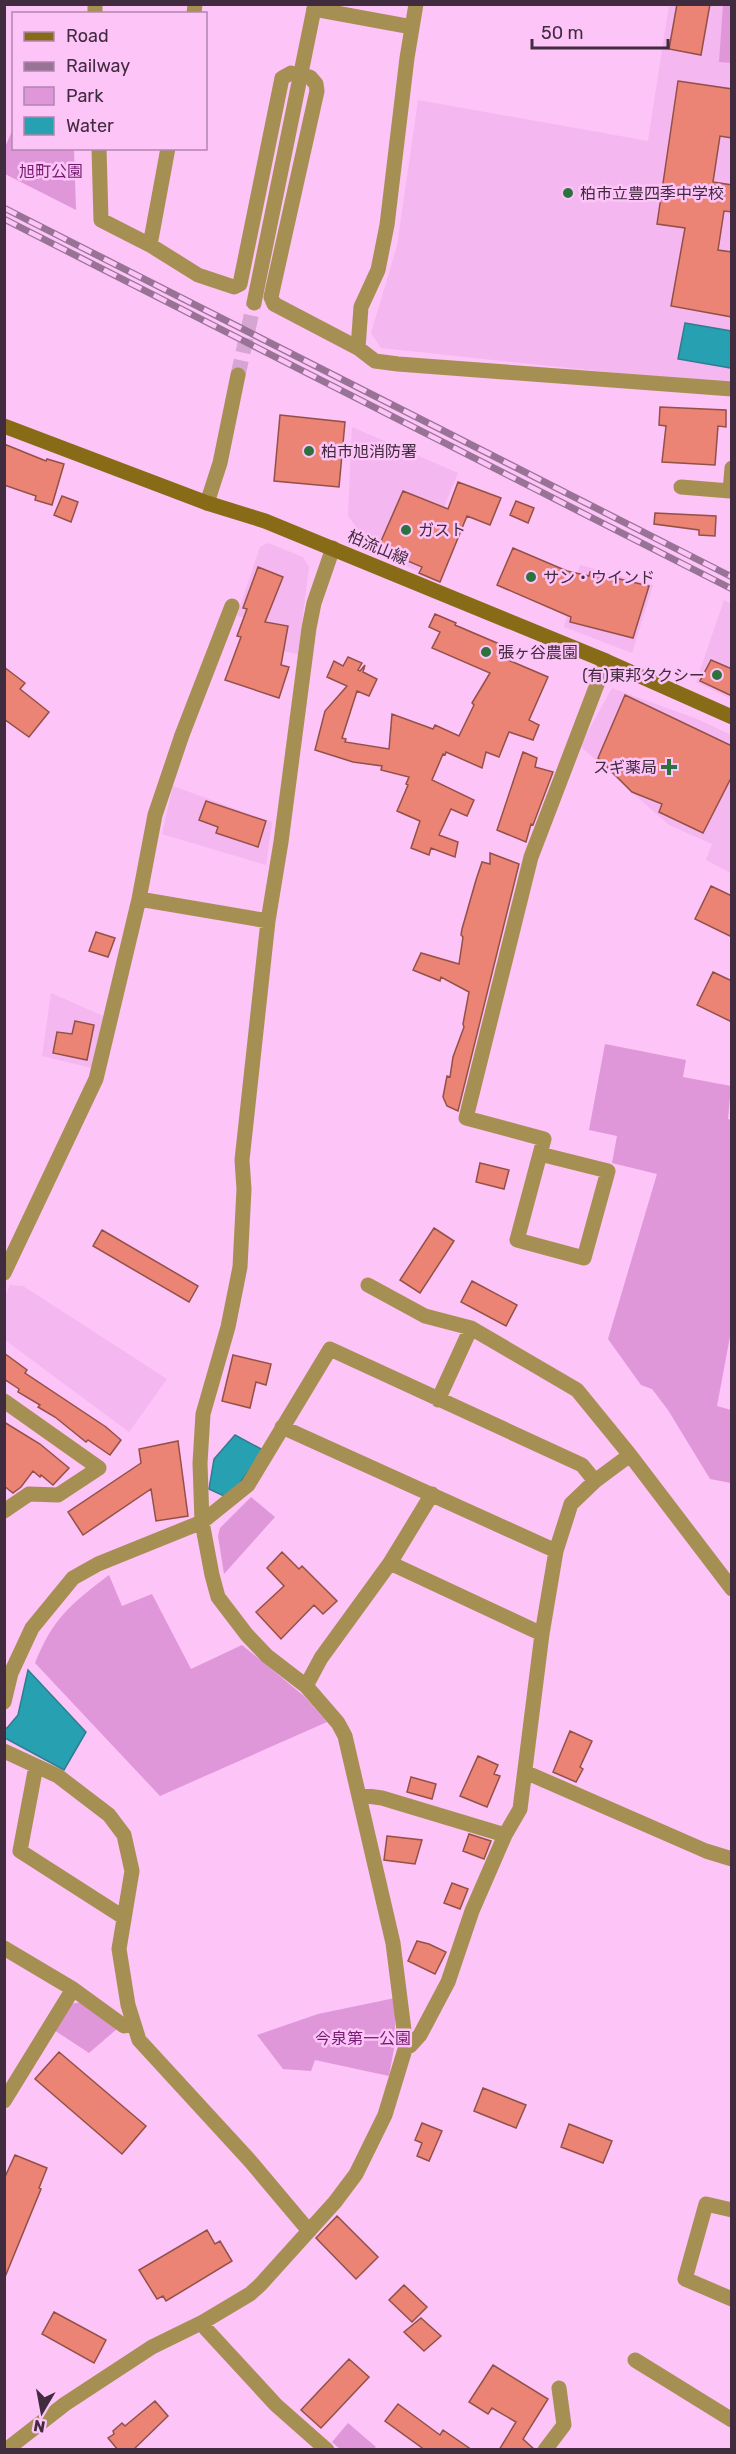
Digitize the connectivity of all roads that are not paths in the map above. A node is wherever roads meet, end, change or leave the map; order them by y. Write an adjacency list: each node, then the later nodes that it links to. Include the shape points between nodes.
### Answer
1 (416, 4): 3 (street)
2 (315, 6): 3 (street); 4 (street)
3 (412, 27): 9 (street, via 387,225 378,270 361,307)
4 (301, 74): 7 (street, via 291,73 282,78 278,90 240,284 225,286 198,275); 8 (street); 9 (street, via 310,76 317,91 271,297 274,304)
5 (99, 150): 7 (street, via 101,220)
6 (168, 150): 7 (street)
7 (150, 245)
8 (254, 303)
9 (358, 348): 11 (street, via 375,361 398,364)
10 (238, 375): 15 (street, via 220,463)
11 (732, 389)
12 (4, 426): 15 (main road, 柏流山線)
13 (732, 468): 14 (street, via 730,491)
14 (681, 487)
15 (207, 503): 16 (main road, 柏流山線, via 265,520)
16 (333, 548): 18 (main road, 柏流山線); 21 (street, via 309,628)
17 (232, 606): 20 (street, via 163,790)
18 (606, 661): 19 (main road, 柏流山線); 22 (street, via 531,856 466,1118 543,1139)
19 (732, 717)
20 (139, 899): 21 (street); 23 (street, via 96,1079)
21 (268, 921): 33 (street, via 242,1160 240,1267 228,1327 203,1414)
22 (540, 1154): 22 (street, via 608,1171 584,1258 517,1240)
23 (4, 1273)
24 (368, 1285): 25 (street, via 425,1316)
25 (471, 1328): 26 (street); 29 (street, via 577,1390)
26 (438, 1400): 28 (street, via 330,1349); 30 (street, via 582,1465)
27 (4, 1401): 32 (street, via 99,1468 58,1495 29,1494)
28 (282, 1427): 31 (street); 33 (street, via 248,1485)
29 (630, 1455): 30 (street); 36 (street)
30 (595, 1481): 34 (street, via 571,1504)
31 (432, 1494): 34 (street); 35 (street)
32 (6, 1508)
33 (202, 1522): 38 (street, via 218,1596 267,1656); 39 (street, via 73,1578 32,1628 11,1673)
34 (556, 1551): 37 (street)
35 (390, 1563): 37 (street); 38 (street, via 321,1658)
36 (732, 1589)
37 (542, 1634): 42 (street)
38 (306, 1686): 43 (street, via 345,1736)
39 (4, 1702)
40 (4, 1751): 41 (street)
41 (36, 1766): 46 (street, via 58,1776 94,1803 124,1835 132,1871); 46 (street, via 20,1851)
42 (525, 1772): 44 (street, via 520,1809); 45 (street)
43 (360, 1795): 44 (street); 50 (street, via 393,1944)
44 (505, 1835): 50 (street, via 472,1911 448,1982 420,2035)
45 (732, 1859)
46 (123, 1917): 49 (street, via 119,1949)
47 (4, 1948): 48 (street)
48 (73, 1989): 49 (street, via 124,2026); 51 (street)
49 (133, 2024): 53 (street, via 139,2040)
50 (406, 2046): 53 (street, via 386,2115 356,2174)
51 (4, 2101)
52 (732, 2210): 54 (street, via 706,2204 685,2279)
53 (309, 2231): 55 (street, via 250,2294)
54 (732, 2299)
55 (203, 2322): 59 (street, via 152,2347); 60 (street, via 276,2405)
56 (635, 2360): 58 (street)
57 (559, 2388): 61 (street, via 564,2425)
58 (732, 2421)
59 (7, 2445)
60 (327, 2450)
61 (545, 2450)

